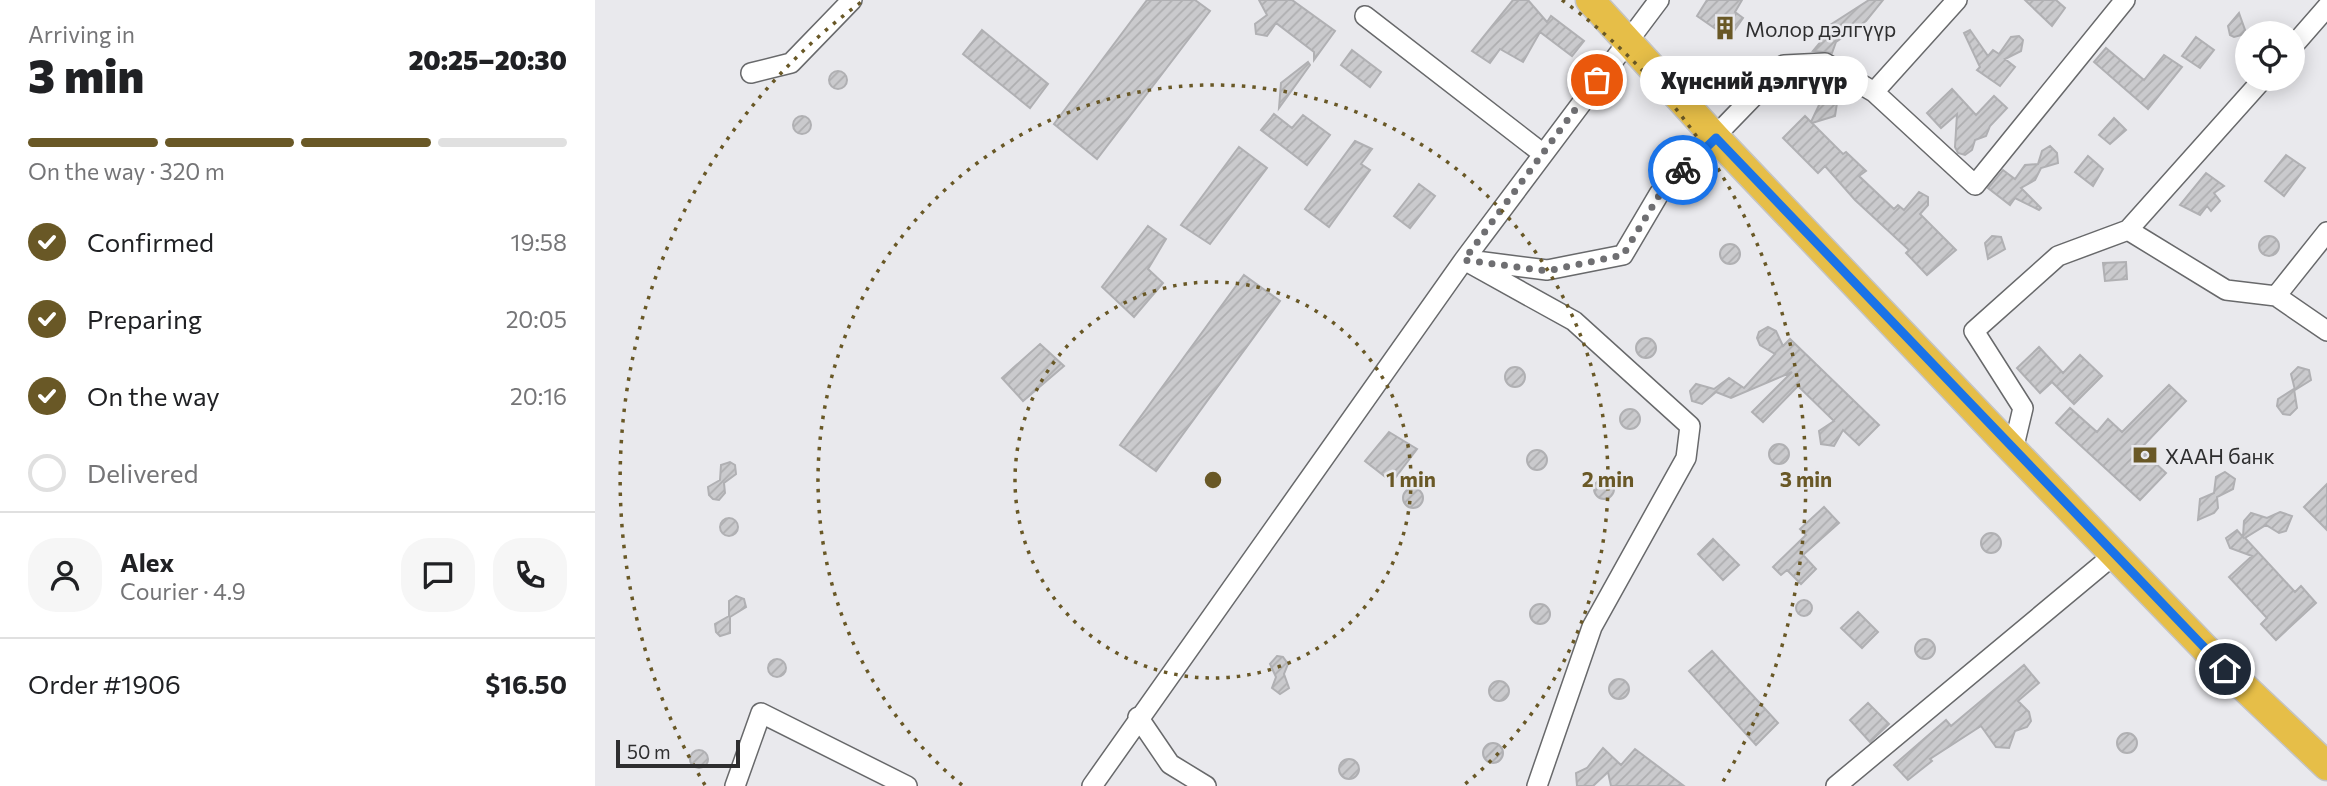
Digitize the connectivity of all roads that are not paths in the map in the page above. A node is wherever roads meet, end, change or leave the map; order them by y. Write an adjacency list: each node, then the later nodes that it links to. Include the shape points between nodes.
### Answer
1 (852, 0): 10 (street, via 791,63)
2 (1590, 0): 9 (highway)
3 (1659, 0): 9 (street)
4 (1957, 0): 12 (street)
5 (2126, 0): 12 (street, via 1975,185)
6 (2327, 7): 8 (street)
7 (1365, 16): 14 (street)
8 (2305, 32)
9 (1628, 40): 13 (highway); 14 (street)
10 (751, 74)
11 (2252, 91): 15 (street)
12 (1874, 92): 13 (street, via 1825,63 1784,65)
13 (1716, 138): 17 (street, via 1660,194 1623,255 1547,271); 20 (highway)
14 (1542, 153): 17 (street)
15 (2128, 230): 18 (street, via 2226,290); 20 (street, via 2058,256 1974,331 2023,408)
16 (2327, 232): 18 (street)
17 (1464, 260): 22 (street); 28 (street, via 1574,321 1690,426 1686,458 1592,628)
18 (2276, 296): 19 (street)
19 (2327, 331)
20 (2013, 450): 21 (highway)
21 (2116, 553): 23 (highway, via 2225,669); 29 (street)
22 (1139, 717): 26 (street); 27 (street, via 1170,764)
23 (2327, 766)
24 (735, 786): 25 (street, via 761,713)
25 (907, 786)
26 (1092, 786)
27 (1206, 786)
28 (1537, 786)
29 (1836, 786)

